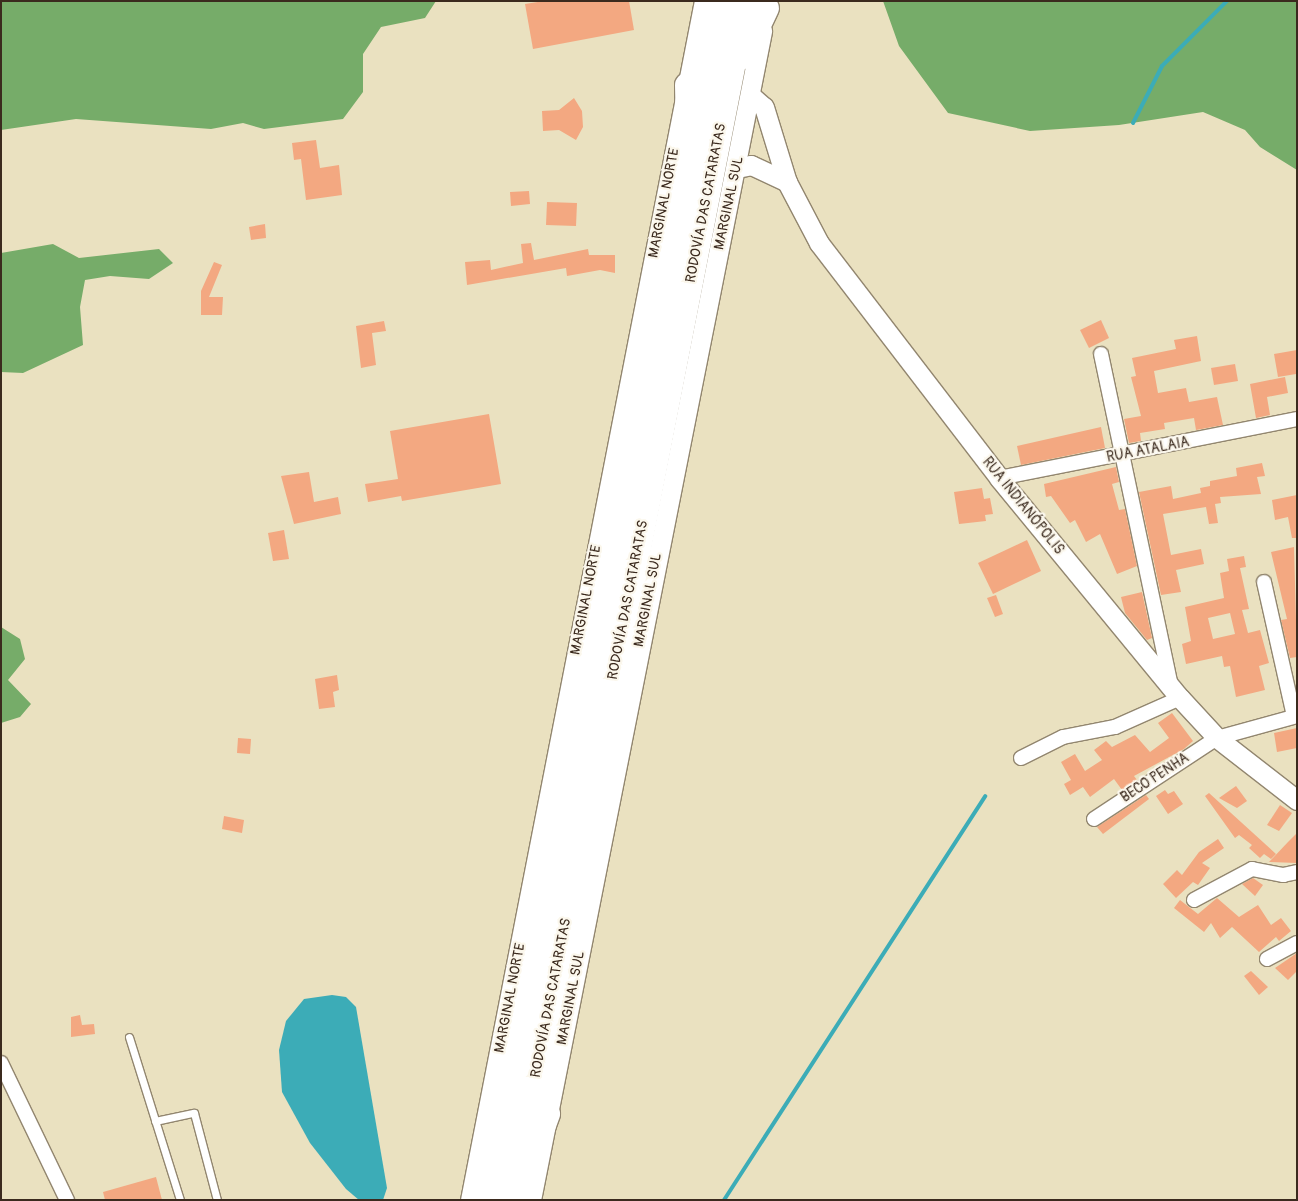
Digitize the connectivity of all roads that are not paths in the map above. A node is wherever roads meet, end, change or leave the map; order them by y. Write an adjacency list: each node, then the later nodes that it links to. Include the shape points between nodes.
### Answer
1 (704, 1): 4 (street, MARGINAL NORTE)
2 (724, 1): 7 (highway, RODOVÍA DAS CATARATAS)
3 (760, 3): 5 (highway, RODOVÍA DAS CATARATAS)
4 (687, 86): 7 (highway); 31 (street, MARGINAL NORTE)
5 (739, 93): 6 (street, MARGINAL SUL); 8 (street, RUA INDIANÓPOLIS, via 764,107); 33 (highway, RODOVÍA DAS CATARATAS)
6 (737, 168): 8 (street, via 751,165); 26 (street, MARGINAL SUL)
7 (690, 176): 32 (highway, RODOVÍA DAS CATARATAS)
8 (787, 182): 12 (street, RUA INDIANÓPOLIS, via 819,244)
9 (1101, 354): 11 (street)
10 (1297, 419): 11 (street, RUA ATALAIA)
11 (1121, 455): 12 (street, RUA ATALAIA); 14 (street)
12 (999, 478): 14 (street, RUA INDIANÓPOLIS)
13 (1264, 582): 15 (street)
14 (1176, 693): 16 (street, RUA INDIANÓPOLIS); 17 (street, via 1115,726 1063,737)
15 (1295, 716): 16 (street, BECO PENHA)
16 (1217, 738): 18 (street, RUA INDIANÓPOLIS); 19 (street, BECO PENHA)
17 (1021, 758)
18 (1297, 800)
19 (1094, 819)
20 (1297, 872): 21 (street, via 1283,875 1252,869)
21 (1194, 900)
22 (1297, 942): 23 (street)
23 (1267, 960)
24 (128, 1037): 27 (lane)
25 (1, 1063): 28 (street)
26 (548, 1114): 34 (highway); 35 (street, MARGINAL SUL)
27 (155, 1121): 29 (lane); 30 (lane, via 194,1113)
28 (67, 1200)
29 (180, 1200)
30 (217, 1200)
31 (470, 1200)
32 (490, 1200)
33 (512, 1200)
34 (516, 1200)
35 (531, 1200)

